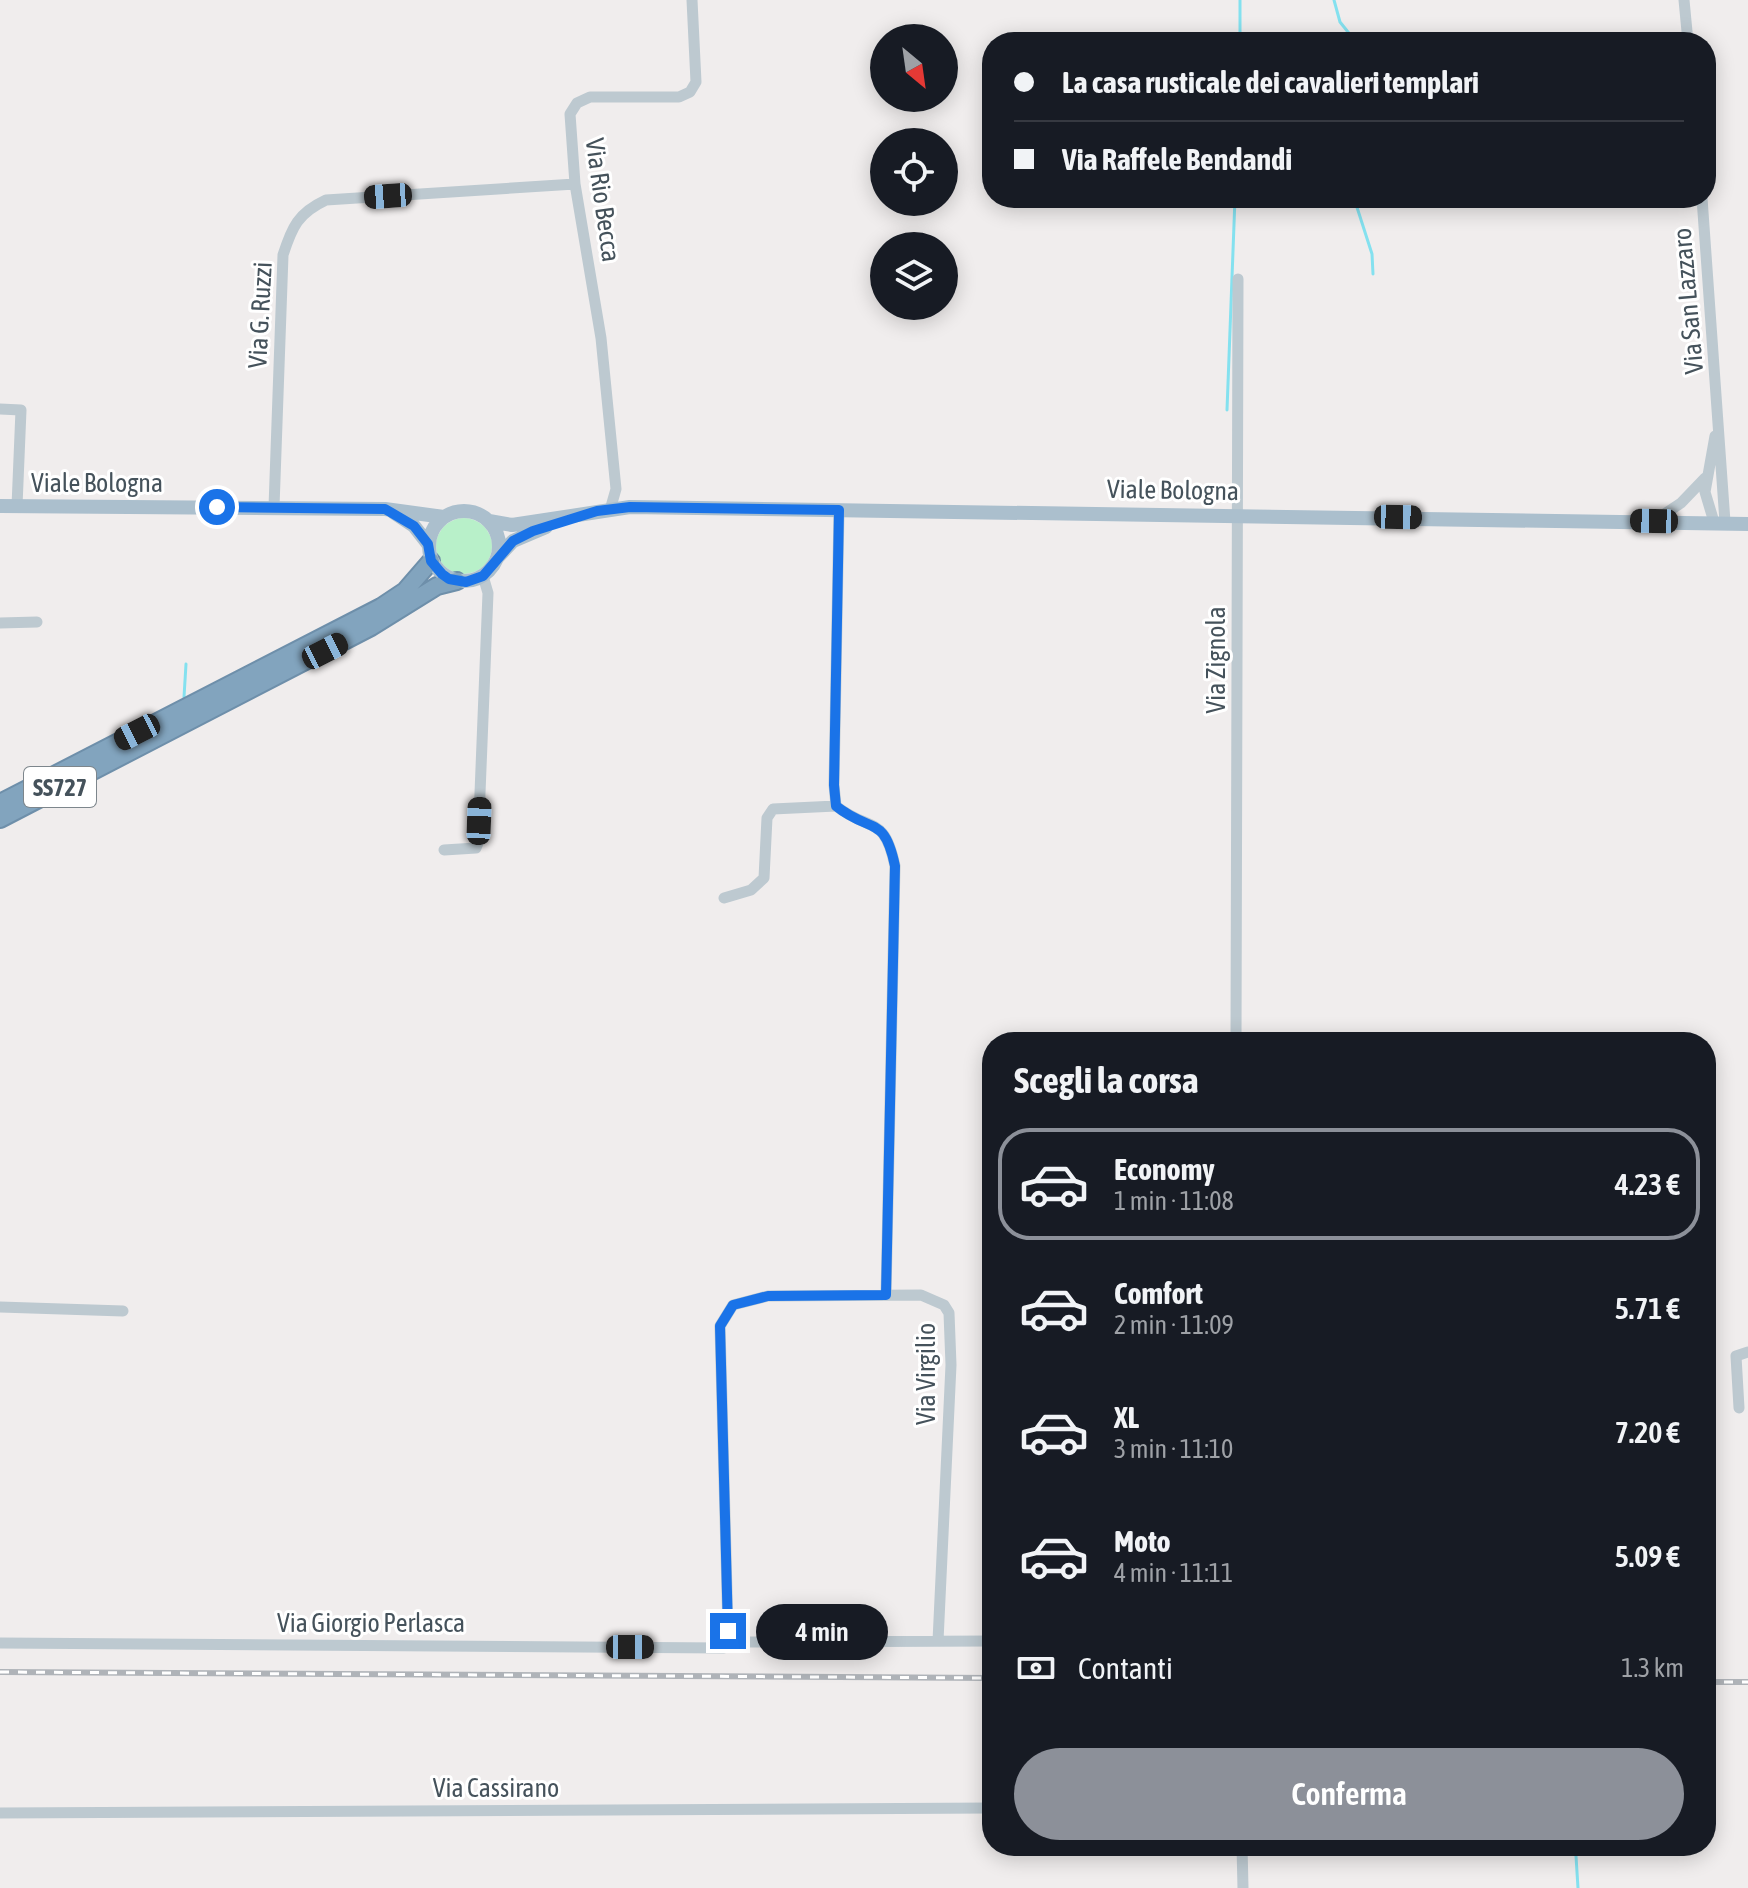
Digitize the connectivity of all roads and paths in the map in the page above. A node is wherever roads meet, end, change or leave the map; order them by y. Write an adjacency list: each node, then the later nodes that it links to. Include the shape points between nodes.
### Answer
1 (692, 0): 4 (street, Via Rio Becca, via 696,82 690,92 679,97 590,97 577,103 570,114)
2 (1684, 0): 3 (street)
3 (1687, 32)
4 (575, 184): 12 (street, Via G. Ruzzi, via 326,200 307,209 291,229 283,255); 15 (street, Via Rio Becca, via 601,338 616,489)
5 (1703, 208): 7 (street, Via San Lazzaro)
6 (1238, 279): 16 (street, Via Zignola)
7 (1718, 400): 9 (street, Via San Lazzaro); 20 (street, Via San Lazzaro)
8 (0, 409): 11 (street, via 21,410)
9 (1706, 477): 19 (street); 20 (street, Via San Lazzaro, via 1705,492)
10 (0, 506): 11 (main road, Viale Bologna)
11 (17, 506): 12 (main road, Viale Bologna)
12 (274, 507): 13 (main road, Viale Bologna)
13 (385, 509): 17 (main road, Viale Bologna); 22 (main road, via 414,526)
14 (839, 510): 15 (main road, Viale Bologna); 16 (main road, Viale Bologna); 29 (street)
15 (603, 511): 18 (main road, via 512,525); 23 (main road, via 533,531)
16 (1238, 515): 19 (main road, Viale Bologna); 33 (street, Via Zignola)
17 (444, 517): 18 (main road, via 468,511); 22 (main road, via 431,534)
18 (489, 521): 23 (main road, via 497,535)
19 (1654, 521): 20 (main road, Viale Bologna)
20 (1720, 522): 21 (main road, Viale Bologna)
21 (1748, 524)
22 (430, 552): 25 (main road, via 442,574); 28 (highway, SS727, via 405,591 381,607)
23 (497, 558): 24 (main road)
24 (483, 576): 25 (main road); 31 (street, via 488,593 478,843 476,848)
25 (457, 581): 30 (highway, SS727, via 437,586 371,627)
26 (37, 622): 27 (street)
27 (0, 623)
28 (0, 803)
29 (836, 806): 32 (street, via 773,809 767,818 764,878 751,890); 34 (street, Via Virgilio, via 883,831 895,866)
30 (0, 819)
31 (444, 850)
32 (724, 898)
33 (1236, 1032)
34 (886, 1295): 39 (street, Via Virgilio, via 921,1295 944,1305 949,1313); 41 (street, via 768,1296 733,1305 720,1326 728,1631)
35 (0, 1307): 36 (street)
36 (123, 1311)
37 (1748, 1352): 38 (street, via 1736,1356)
38 (1739, 1408)
39 (938, 1641): 40 (street, Via Giorgio Perlasca); 41 (street, Via Giorgio Perlasca)
40 (982, 1641)
41 (739, 1642): 42 (street, Via Giorgio Perlasca, via 724,1648)
42 (0, 1643)
43 (982, 1808): 44 (street, Via Cassirano)
44 (0, 1813)
45 (1242, 1856): 46 (street)
46 (1243, 1888)

